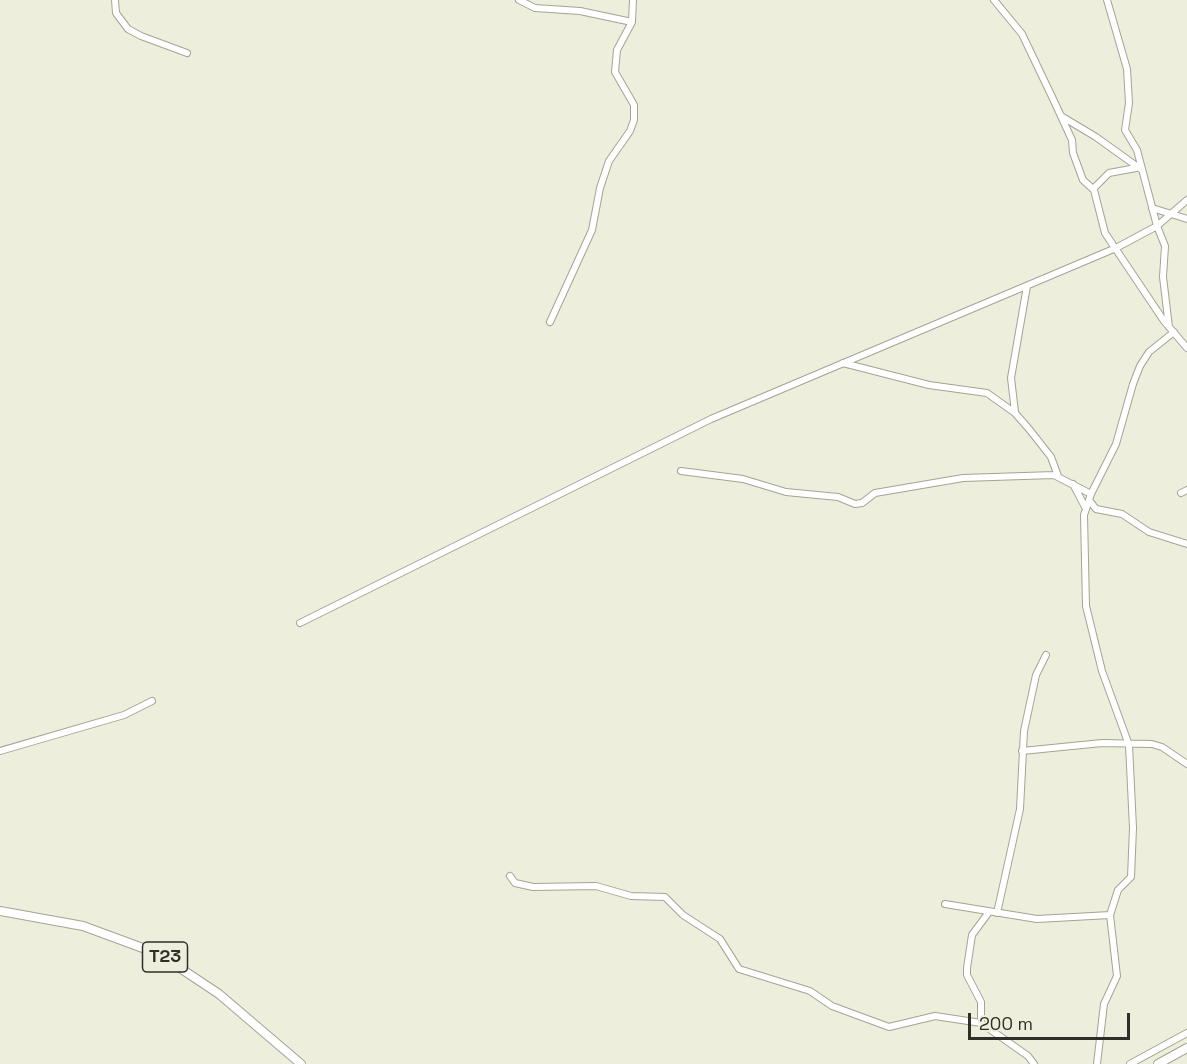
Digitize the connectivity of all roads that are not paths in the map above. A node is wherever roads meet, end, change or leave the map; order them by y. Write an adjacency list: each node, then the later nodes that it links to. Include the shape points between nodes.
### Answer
1 (115, 0): 7 (street, via 116,13 128,29)
2 (519, 0): 6 (street, via 535,8 580,11)
3 (633, 0): 6 (street)
4 (994, 0): 8 (street, via 1022,34)
5 (1107, 0): 9 (street, via 1127,69 1130,103 1125,130 1137,150)
6 (632, 22): 18 (street, via 619,45 615,72 634,105 634,120 609,161 592,230)
7 (187, 53)
8 (1060, 116): 9 (street); 10 (street, via 1072,140 1083,180)
9 (1139, 169): 10 (street, via 1109,173); 12 (street)
10 (1093, 189): 16 (street, via 1102,226)
11 (1187, 200): 13 (street)
12 (1152, 208): 13 (street); 15 (street)
13 (1172, 213): 14 (street); 15 (street)
14 (1187, 219)
15 (1157, 225): 16 (street); 19 (street, via 1165,246 1163,277)
16 (1116, 248): 17 (street); 19 (street)
17 (1027, 286): 21 (street); 22 (street, via 1011,378)
18 (550, 322)
19 (1171, 330): 20 (street); 26 (street, via 1140,366 1116,444)
20 (1187, 348)
21 (843, 363): 22 (street, via 940,387 981,391); 29 (street, via 711,419)
22 (1015, 413): 24 (street, via 1051,457)
23 (681, 471): 24 (street, via 711,473 786,492 838,497 859,504 876,493 947,480)
24 (1058, 476): 25 (street)
25 (1073, 484): 26 (street); 27 (street)
26 (1090, 497): 27 (street); 28 (street, via 1096,509 1122,514 1158,536)
27 (1085, 507): 32 (street, via 1087,616)
28 (1187, 544)
29 (300, 623)
30 (1046, 655): 34 (street, via 1036,675)
31 (152, 701): 33 (street, via 124,714)
32 (1129, 745): 34 (street, via 1102,742); 35 (street, via 1158,745); 41 (street, via 1131,877 1118,890)
33 (0, 751)
34 (1022, 751): 40 (street, via 1020,809)
35 (1187, 764)
36 (510, 876): 42 (street, via 516,883 532,887 596,886 631,896 665,897 683,915 720,939 739,969 810,991 832,1006 880,1024 894,1027 935,1016)
37 (945, 904): 39 (street)
38 (0, 911): 45 (main road, T23, via 96,930 159,954 219,994)
39 (989, 912): 40 (street); 42 (street, via 972,935 967,968 981,1002)
40 (997, 913): 41 (street, via 1037,919)
41 (1110, 915): 47 (street, via 1117,976 1104,1004)
42 (981, 1023): 46 (street, via 1029,1056)
43 (1187, 1033): 48 (street)
44 (1187, 1048): 49 (main road)
45 (301, 1064)
46 (1034, 1064)
47 (1097, 1064)
48 (1130, 1064)
49 (1158, 1064)

